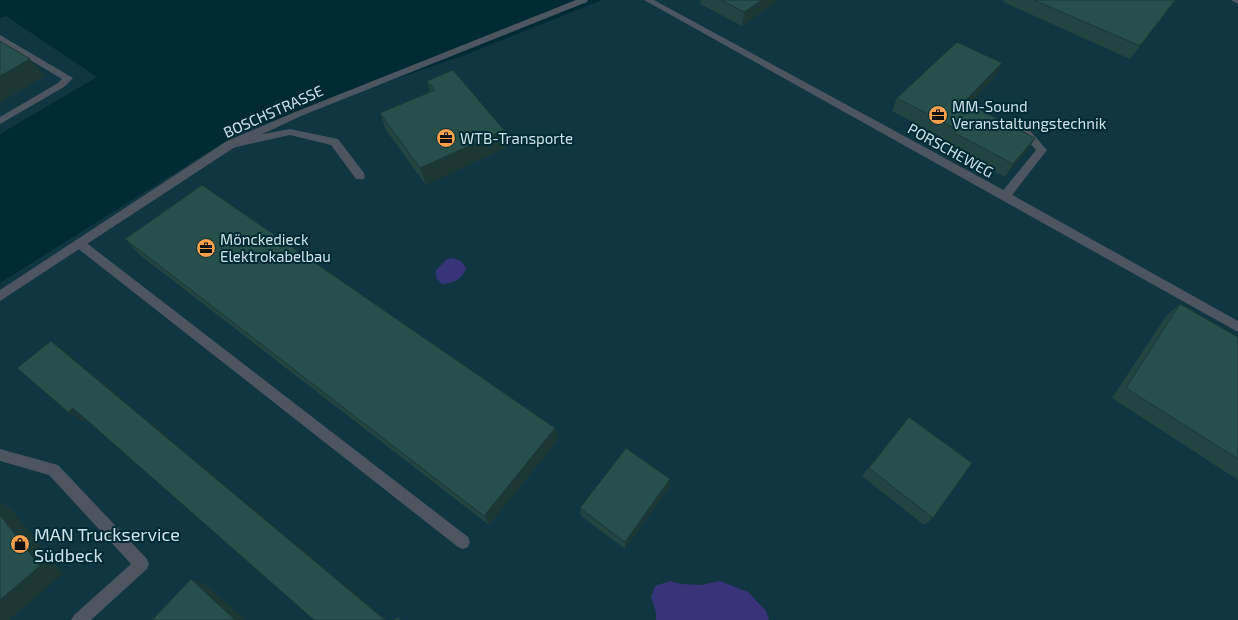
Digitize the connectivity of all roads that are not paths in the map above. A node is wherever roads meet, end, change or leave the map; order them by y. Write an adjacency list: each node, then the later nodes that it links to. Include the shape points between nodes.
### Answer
1 (584, 0): 8 (street, BOSCHSTRASSE, via 298,114)
2 (648, 0): 10 (street, PORSCHEWEG)
3 (1235, 0): 4 (street)
4 (1238, 1)
5 (0, 38): 6 (street, via 68,78)
6 (0, 121)
7 (1020, 126): 10 (street, via 1042,150)
8 (231, 144): 9 (street, via 290,132 334,142); 11 (street, BOSCHSTRASSE)
9 (360, 176)
10 (1005, 196): 13 (street, PORSCHEWEG)
11 (80, 244): 12 (street, BOSCHSTRASSE); 15 (street)
12 (0, 296)
13 (1238, 327)
14 (0, 455): 16 (street, via 54,470 142,564)
15 (463, 542)
16 (79, 620)

